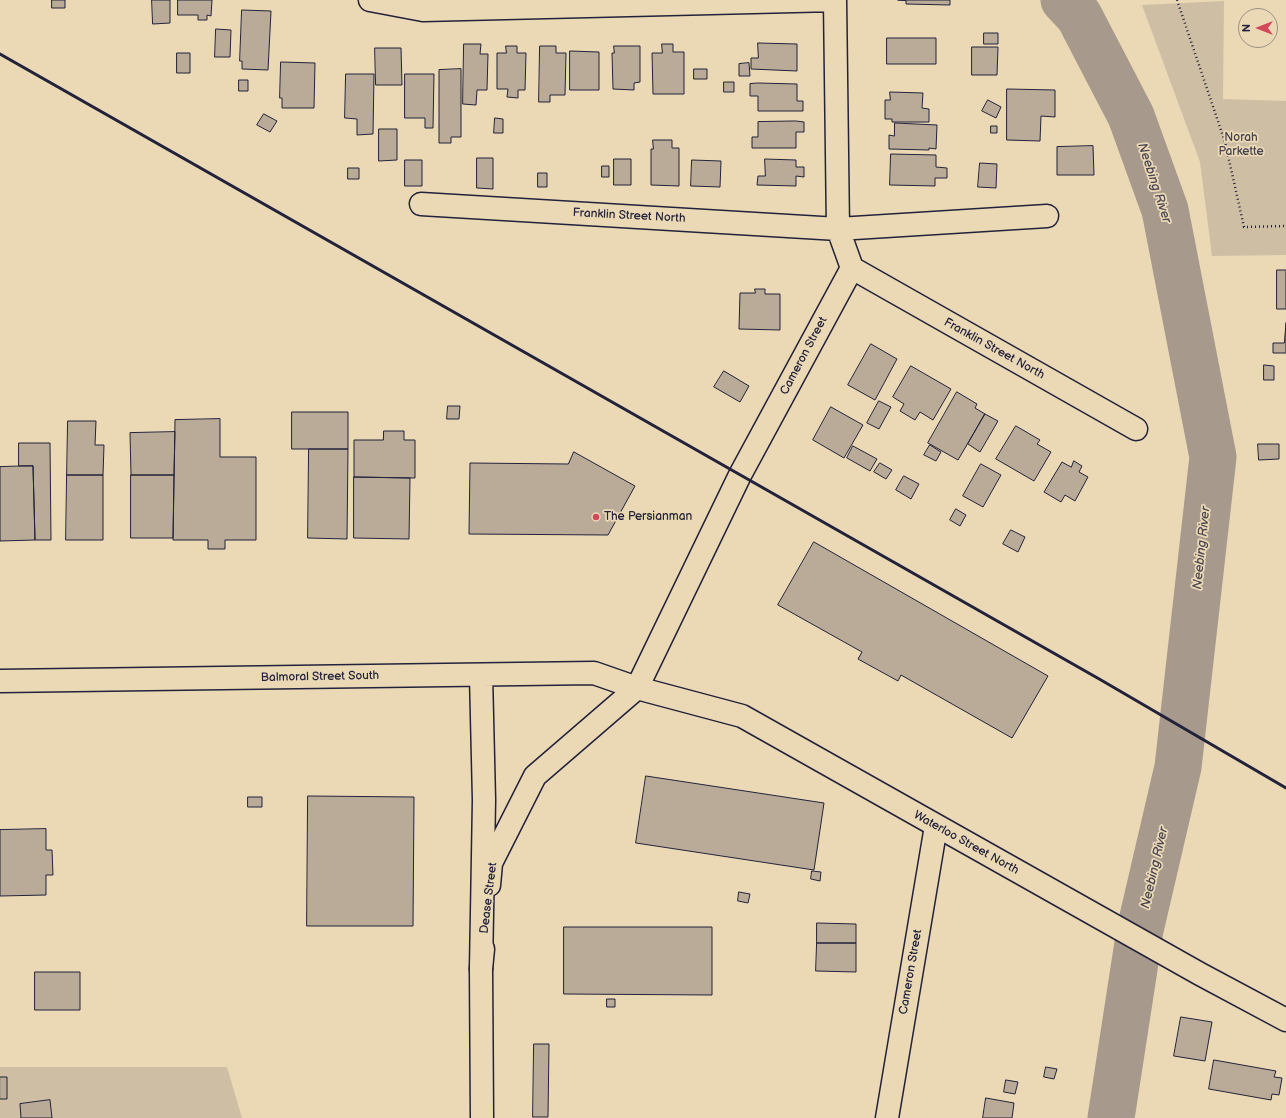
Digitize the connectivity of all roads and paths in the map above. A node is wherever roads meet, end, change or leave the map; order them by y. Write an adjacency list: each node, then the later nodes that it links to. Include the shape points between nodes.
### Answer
1 (370, 0): 2 (street, via 423,10)
2 (835, 0): 7 (street)
3 (1177, 0): 6 (path, via 1225,142 1244,227)
4 (420, 204): 7 (street, Franklin Street North)
5 (1047, 216): 7 (street, Franklin Street North)
6 (1286, 226)
7 (838, 229): 8 (street)
8 (852, 268): 9 (street, Franklin Street North); 12 (street, Cameron Street, via 740,475)
9 (1136, 429)
10 (482, 675): 11 (street, Balmoral Street South); 12 (street, Balmoral Street South, via 594,673); 14 (street)
11 (0, 681)
12 (637, 688): 13 (street, Waterloo Street North, via 742,716); 14 (street, Dease Street, via 535,776 490,863)
13 (936, 826): 15 (street, Waterloo Street North); 17 (street, Cameron Street)
14 (482, 969): 16 (street, Dease Street)
15 (1286, 1020)
16 (482, 1118)
17 (887, 1118)

